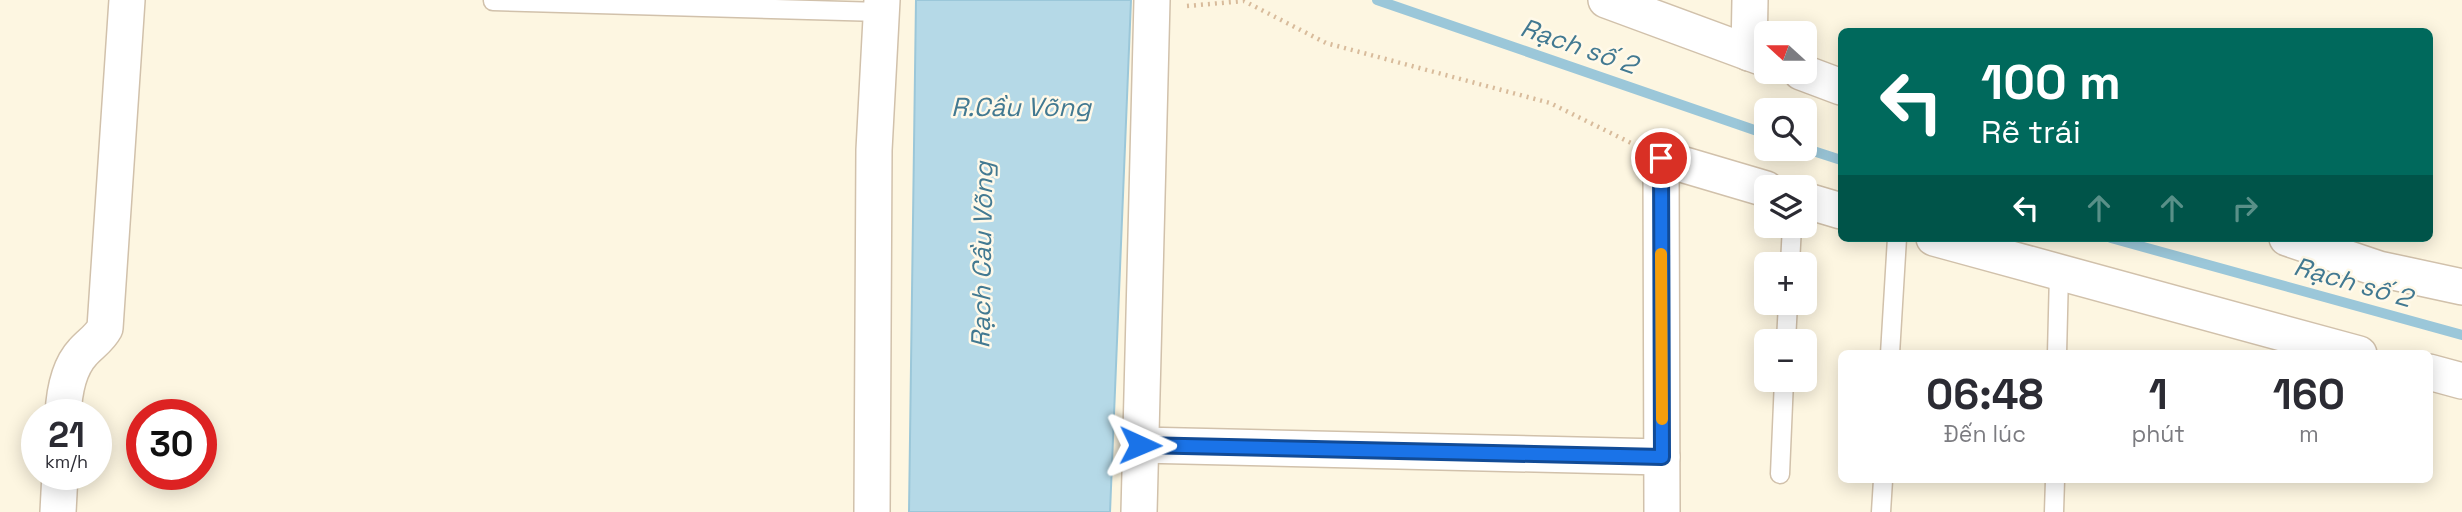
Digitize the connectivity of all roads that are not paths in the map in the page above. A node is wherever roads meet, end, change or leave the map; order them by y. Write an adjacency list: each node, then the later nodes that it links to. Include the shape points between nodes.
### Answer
1 (127, 0): 25 (street, via 104,328 75,361)
2 (1606, 0): 8 (street)
3 (1750, 0): 7 (street)
4 (493, 1): 6 (lane)
5 (1152, 4): 26 (street)
6 (882, 6): 33 (street, via 874,150)
7 (1754, 32)
8 (1754, 55)
9 (1817, 78): 10 (street)
10 (1838, 86)
11 (1754, 185): 27 (street, via 1661,158)
12 (1817, 204): 13 (street)
13 (1838, 210)
14 (1897, 242): 19 (lane)
15 (1948, 242): 17 (street)
16 (2299, 242): 18 (street, via 2379,269)
17 (2059, 273): 20 (lane); 21 (street)
18 (2462, 287)
19 (1890, 350)
20 (2057, 350)
21 (2344, 350)
22 (2433, 373): 23 (street)
23 (2462, 381)
24 (1783, 392): 28 (lane)
25 (66, 399)
26 (1140, 445): 27 (street); 34 (street)
27 (1662, 457): 35 (street)
28 (1780, 474)
29 (1882, 483): 36 (lane)
30 (2055, 483): 37 (lane)
31 (59, 490): 32 (street)
32 (58, 512)
33 (872, 512)
34 (1139, 512)
35 (1662, 512)
36 (1881, 512)
37 (2054, 512)

